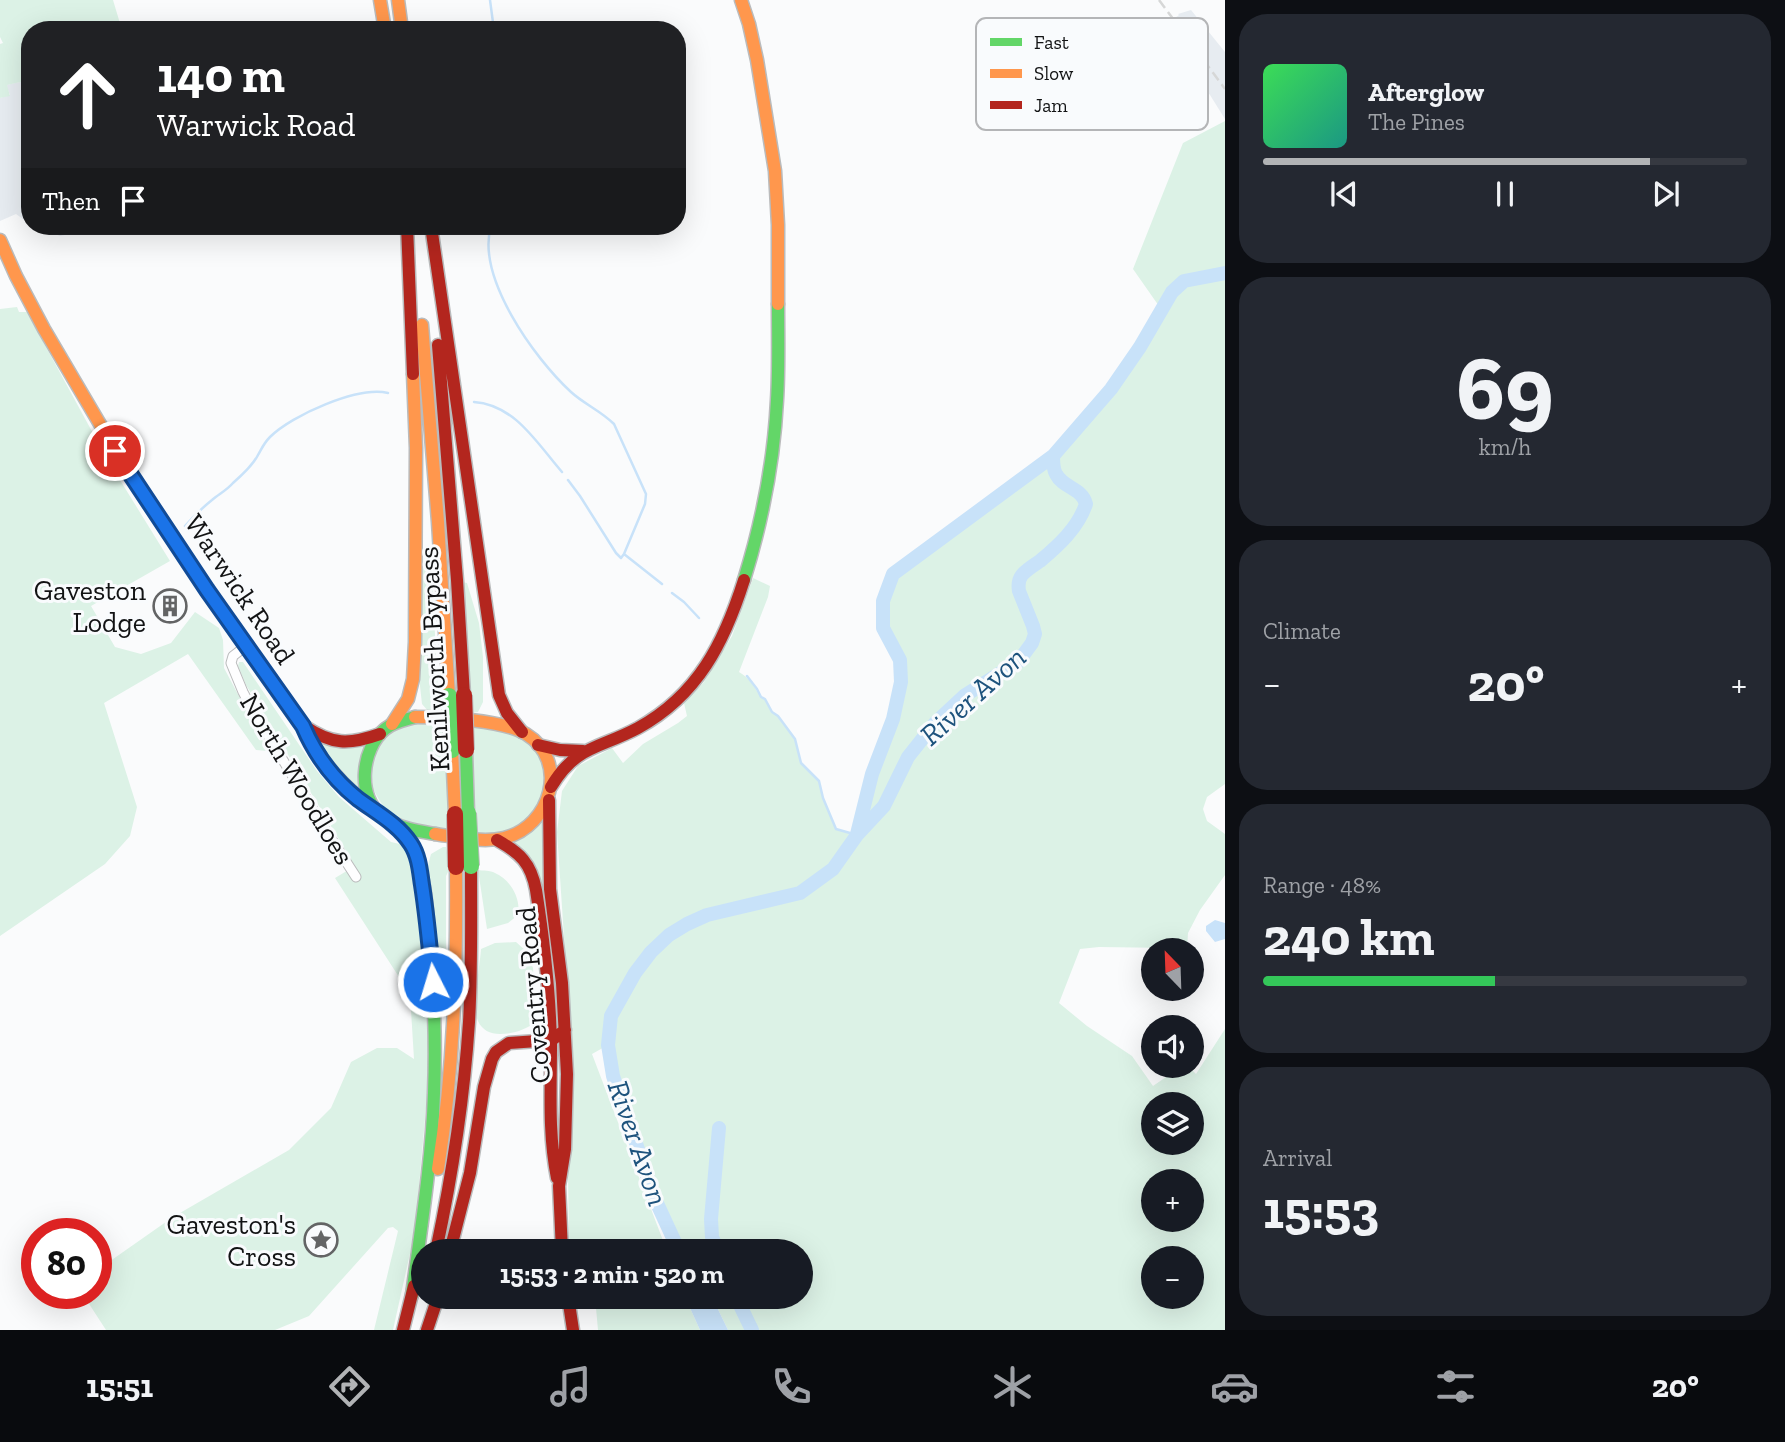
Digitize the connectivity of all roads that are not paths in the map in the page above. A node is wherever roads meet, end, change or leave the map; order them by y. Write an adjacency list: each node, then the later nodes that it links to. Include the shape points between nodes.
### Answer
1 (380, 0): 4 (main road)
2 (398, 0): 5 (main road)
3 (741, 0): 18 (main road, via 757,55 776,182 777,404 762,510 738,598 707,666 667,709 627,734)
4 (383, 21)
5 (401, 21)
6 (409, 235): 15 (main road, via 416,448 415,642 408,699)
7 (410, 235): 13 (main road, Kenilworth Bypass)
8 (426, 235): 13 (main road, Kenilworth Bypass, via 446,429)
9 (432, 235): 16 (main road, via 499,695)
10 (0, 240): 11 (main road, Warwick Road)
11 (5, 257): 12 (main road, Warwick Road, via 105,436)
12 (246, 646): 14 (main road, Warwick Road); 24 (street, North Woodloes, via 231,663 246,699)
13 (456, 695): 23 (main road, Kenilworth Bypass, bridge)
14 (303, 726): 15 (main road, Warwick Road, via 340,743); 20 (main road, Warwick Road, via 336,778)
15 (386, 729): 16 (main road, via 422,717); 20 (main road, via 372,746 365,772)
16 (522, 732): 17 (main road)
17 (538, 745): 18 (main road); 19 (main road, via 549,767)
18 (584, 751): 19 (main road, via 565,764)
19 (550, 793): 22 (main road, via 543,812 529,827); 25 (main road, Coventry Road, via 550,889)
20 (378, 813): 21 (main road)
21 (393, 823): 22 (main road); 28 (main road, via 412,845 418,862 428,927 435,1031)
22 (497, 840): 26 (main road, Coventry Road, via 520,855 534,879)
23 (463, 867): 29 (main road, Kenilworth Bypass, via 451,1057); 30 (main road, Kenilworth Bypass, via 471,952 469,1022 463,1091)
24 (356, 877)
25 (565, 1030): 26 (main road); 27 (main road, Coventry Road, via 567,1097)
26 (551, 1041): 27 (main road, Coventry Road, via 552,1153); 31 (main road, via 508,1044 491,1058)
27 (559, 1186): 32 (main road, Coventry Road)
28 (423, 1239)
29 (426, 1239)
30 (438, 1239)
31 (453, 1239)
32 (561, 1239)
33 (413, 1309): 37 (main road)
34 (418, 1309): 38 (main road)
35 (434, 1309): 39 (main road)
36 (570, 1309): 40 (main road)
37 (403, 1330)
38 (417, 1330)
39 (427, 1330)
40 (573, 1330)

